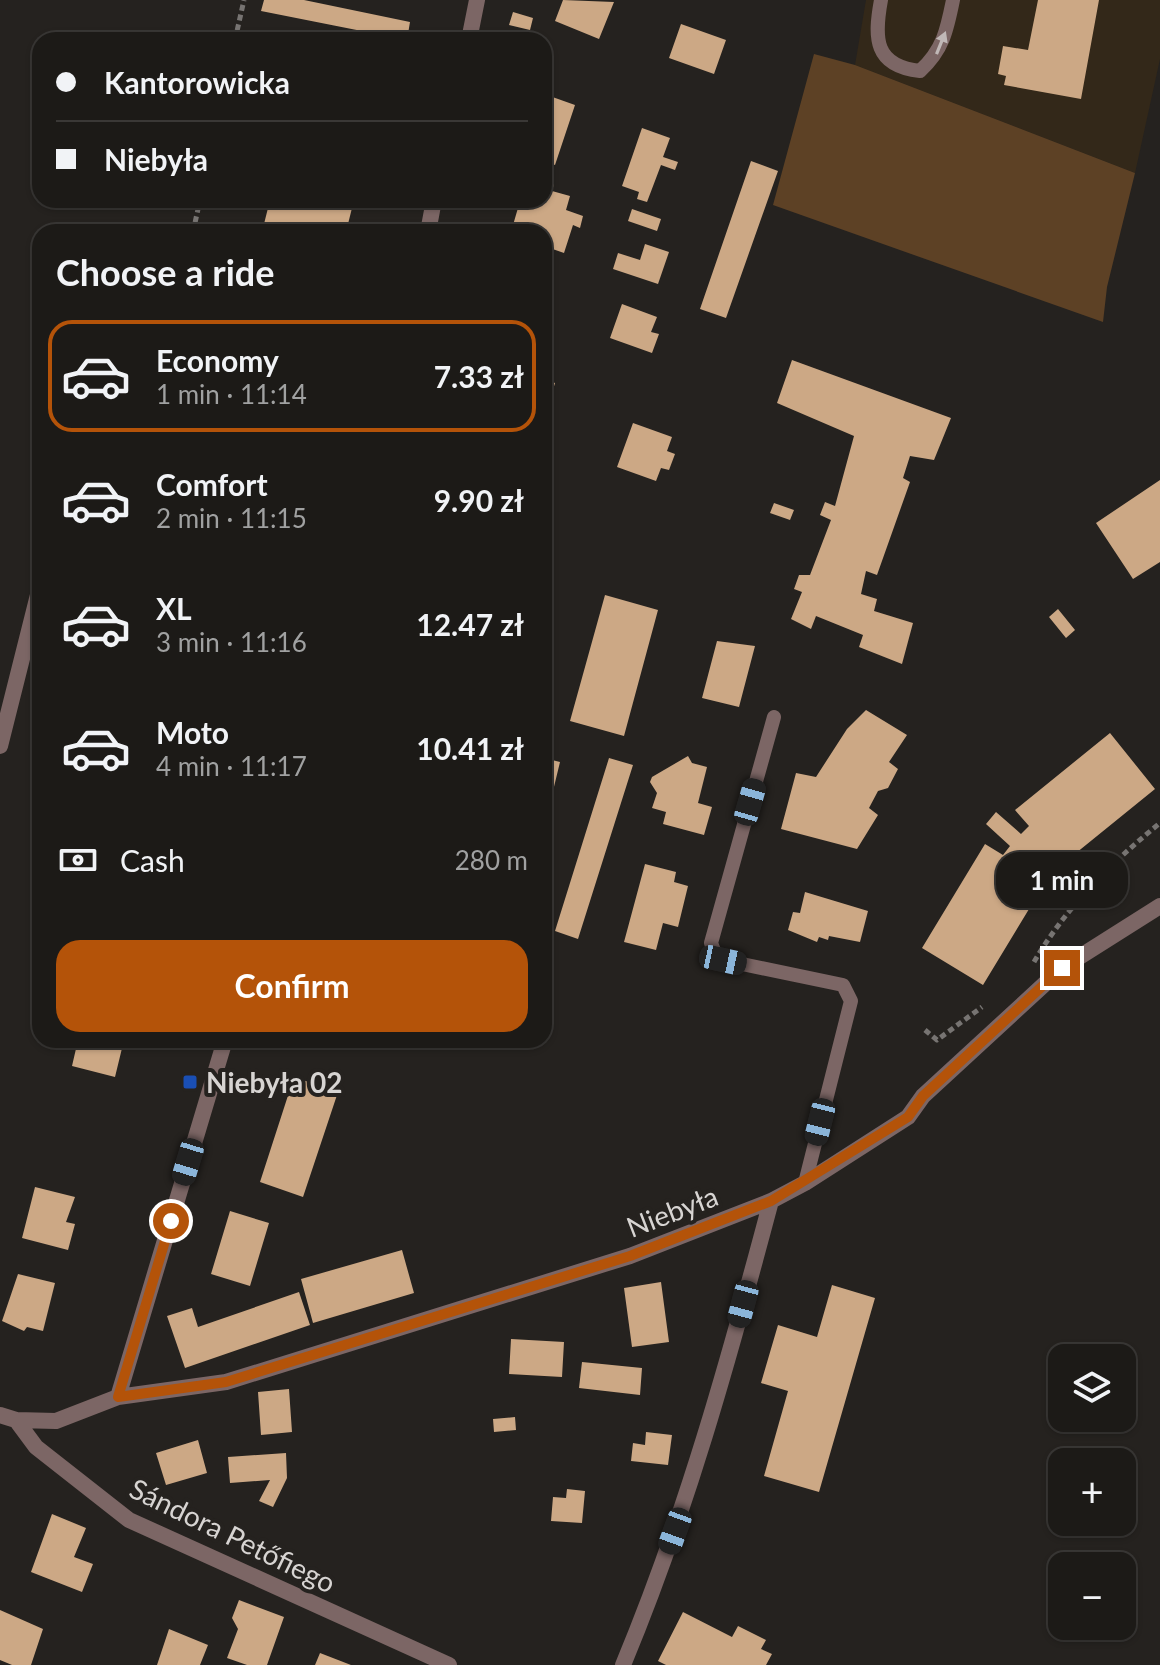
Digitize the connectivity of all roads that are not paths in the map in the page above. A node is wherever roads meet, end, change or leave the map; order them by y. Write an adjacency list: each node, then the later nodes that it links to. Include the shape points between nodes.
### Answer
1 (477, 0): 4 (street)
2 (881, 0): 3 (lane, one-way to 3, via 876,37 884,55 899,69 920,71 938,55)
3 (953, 0)
4 (471, 32)
5 (32, 619): 7 (street)
6 (774, 717): 10 (lane, via 711,943 723,960 843,985 849,991 851,1001)
7 (0, 746)
8 (1160, 906): 10 (street, Niebyła, via 1062,968 923,1096 908,1117)
9 (223, 1048): 12 (street)
10 (805, 1183): 11 (street, Niebyła)
11 (771, 1201): 12 (street, Niebyła, via 630,1256 226,1382); 15 (street, via 695,1474)
12 (118, 1397): 13 (street, Niebyła, via 56,1421)
13 (8, 1418): 14 (street, Sándora Petőfiego, via 36,1447 129,1520)
14 (449, 1665)
15 (623, 1665)

